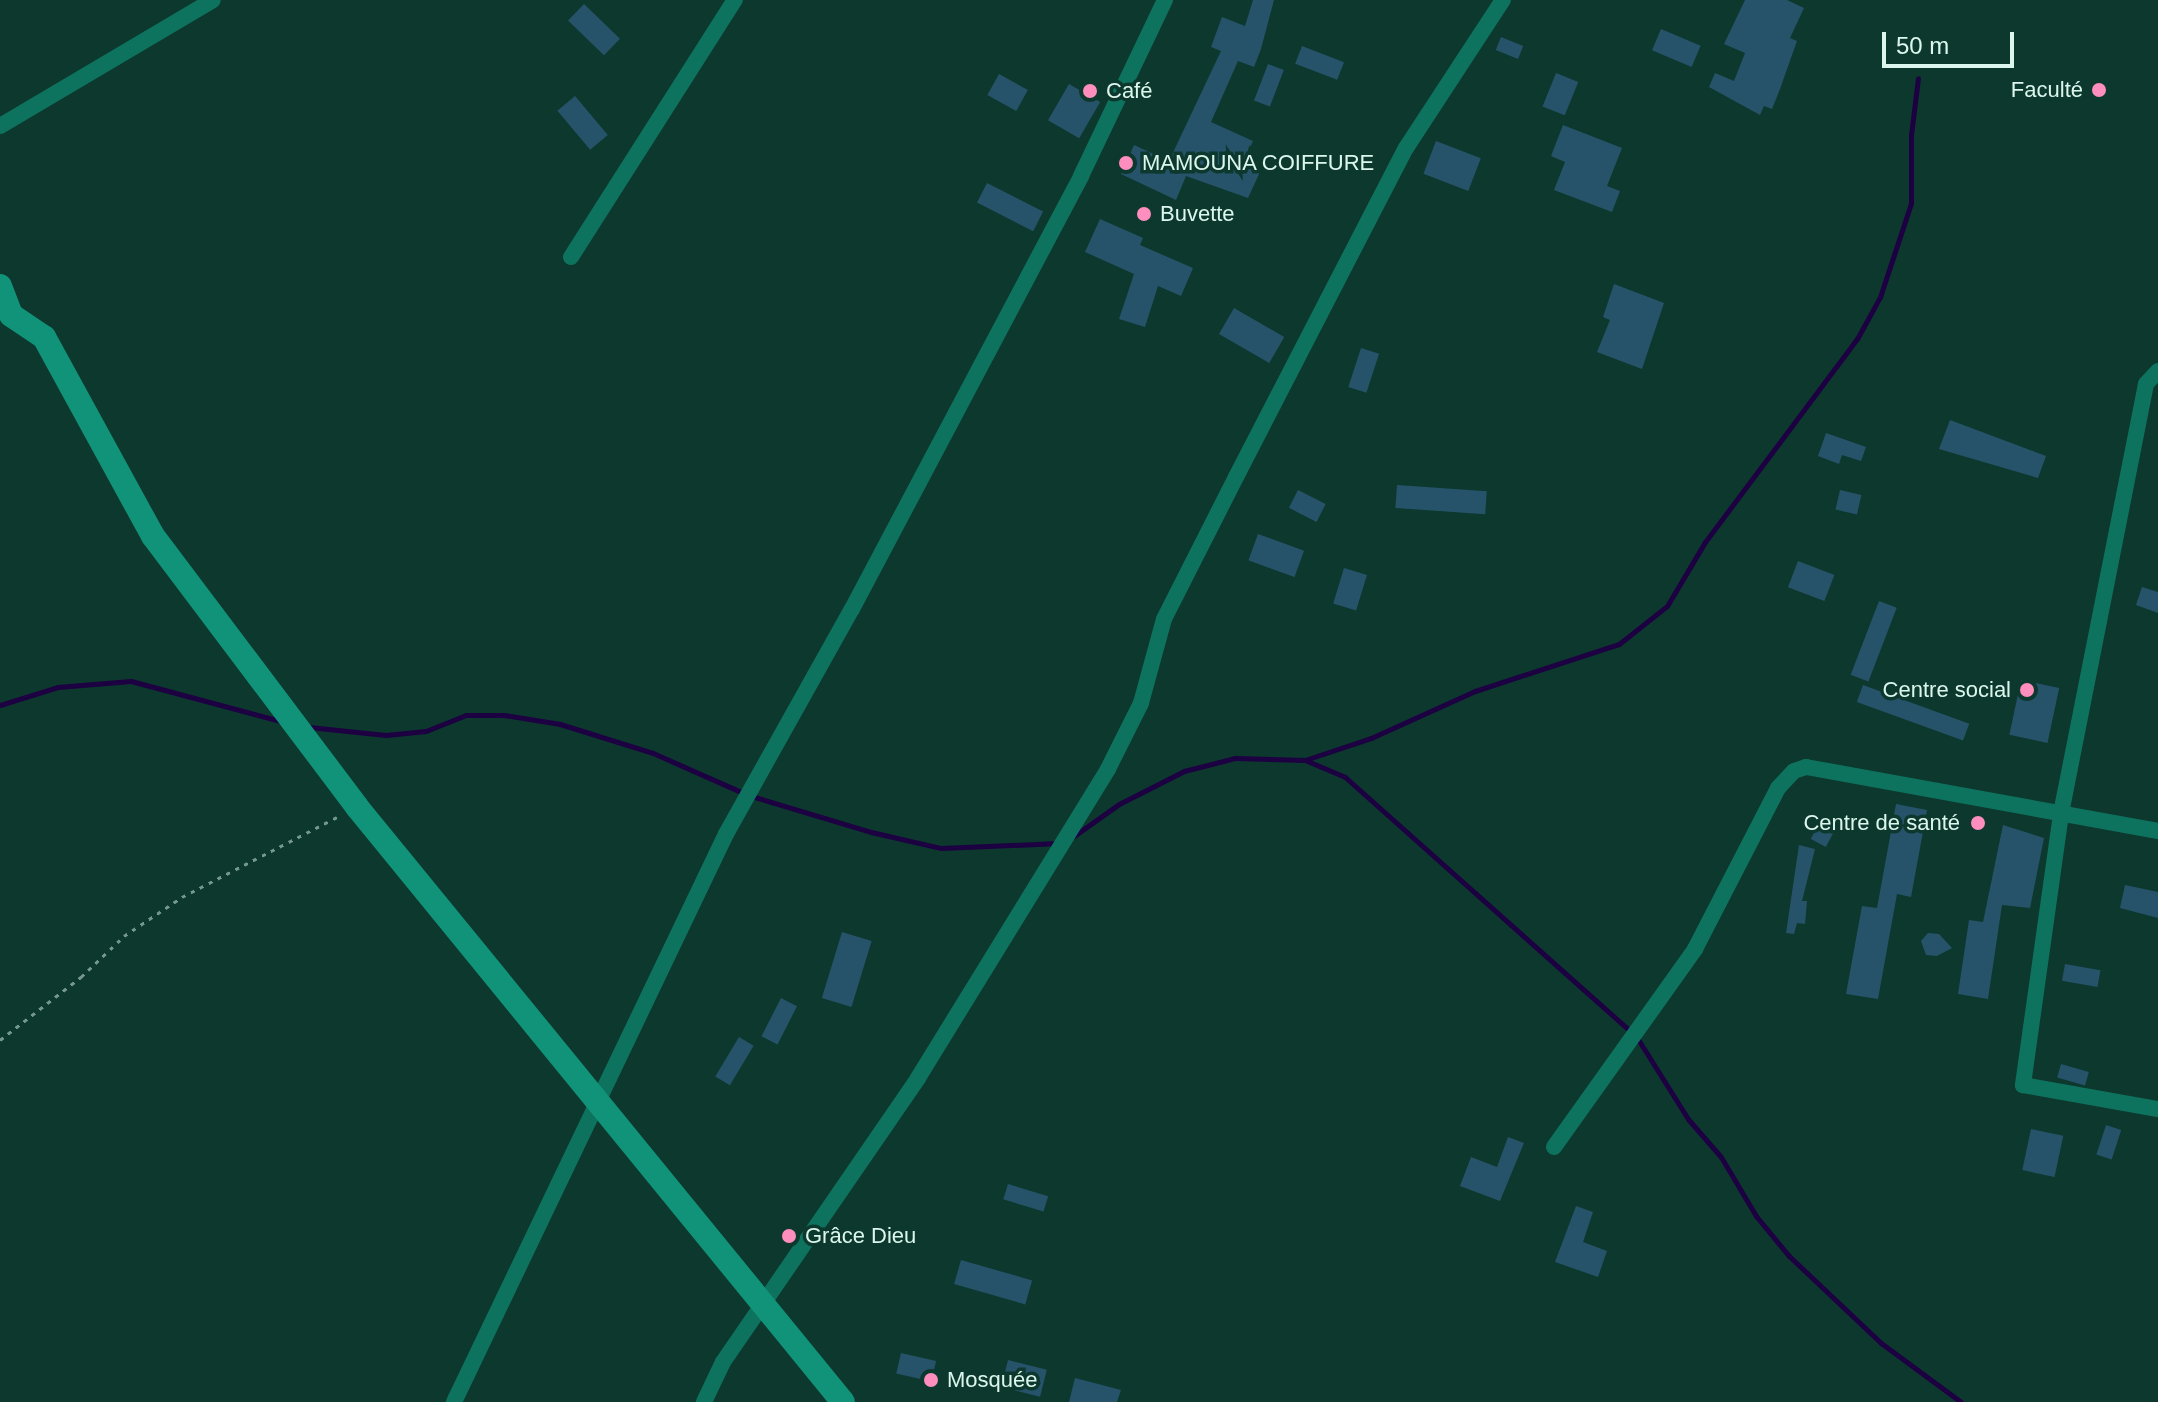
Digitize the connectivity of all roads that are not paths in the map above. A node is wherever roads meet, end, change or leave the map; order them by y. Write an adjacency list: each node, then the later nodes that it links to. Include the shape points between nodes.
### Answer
1 (213, 0): 5 (street)
2 (735, 0): 6 (street)
3 (1165, 0): 11 (street, via 1081,176 852,609 726,834)
4 (1503, 0): 14 (street, via 1406,148 1236,477 1164,619 1141,703 1108,769 918,1078)
5 (0, 126)
6 (571, 257)
7 (0, 286): 11 (street, via 11,315 44,337 153,536 357,807)
8 (2158, 371): 9 (street, via 2146,384)
9 (2061, 814): 10 (street); 12 (street, via 2023,1085); 13 (street, via 1806,767 1794,771 1778,788 1695,949)
10 (2158, 831)
11 (601, 1100): 14 (street); 15 (street)
12 (2158, 1109)
13 (1554, 1147)
14 (766, 1304): 16 (street, via 723,1362); 17 (street)
15 (454, 1402)
16 (704, 1402)
17 (843, 1402)

